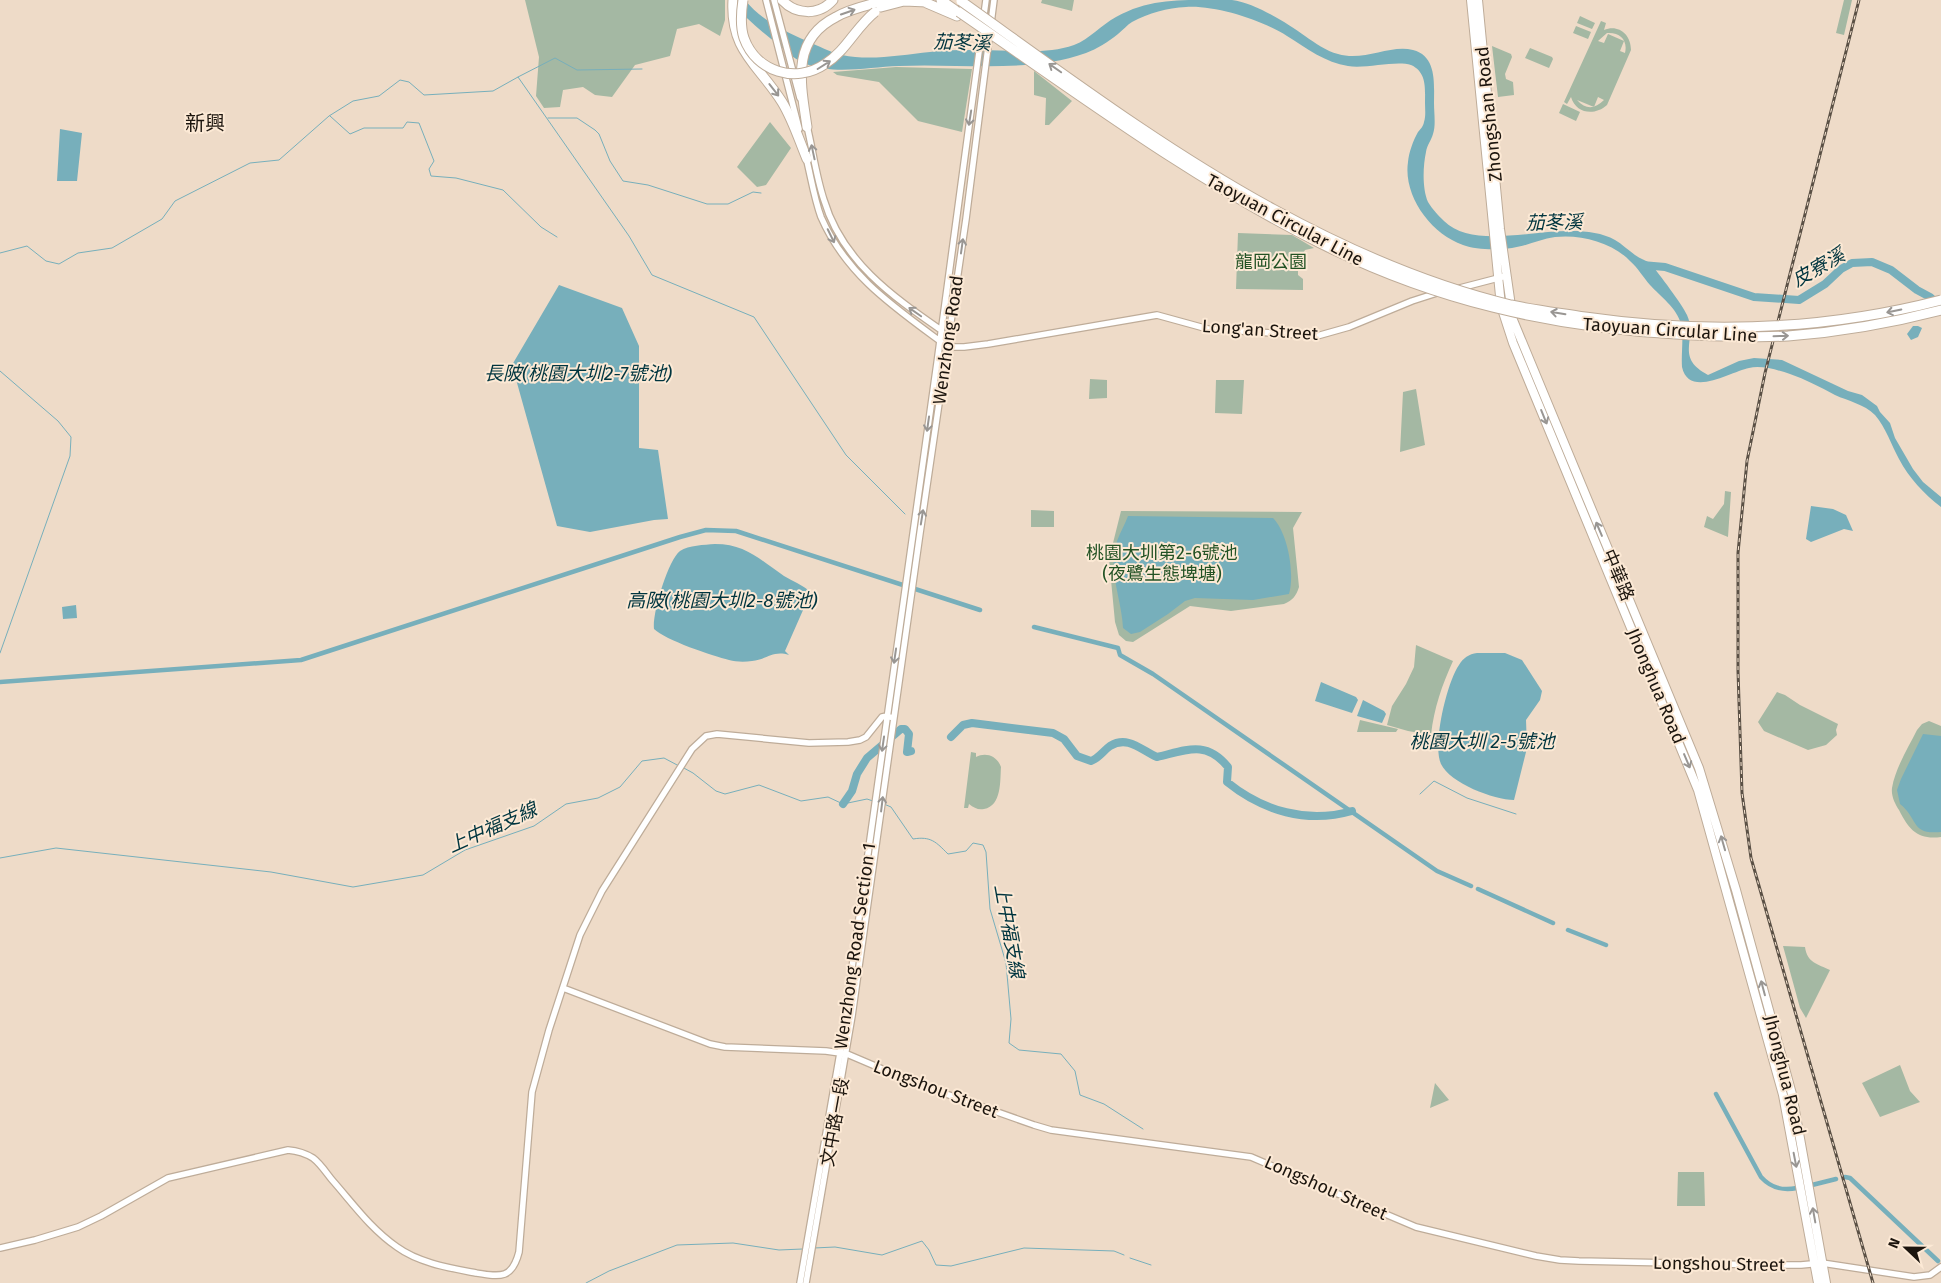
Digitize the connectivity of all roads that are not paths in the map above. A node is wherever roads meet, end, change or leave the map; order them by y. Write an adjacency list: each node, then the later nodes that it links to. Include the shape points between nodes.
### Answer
1 (733, 0): 19 (highway, one-way to 19, via 737,36 747,57 788,112)
2 (743, 0): 14 (highway, one-way to 14, bridge, via 742,30 752,52 768,67 788,74 812,71 829,62 867,19 885,6)
3 (766, 0): 19 (street)
4 (774, 0): 18 (street)
5 (782, 0): 6 (highway, via 793,9 810,12 822,9)
6 (833, 0)
7 (887, 0): 18 (highway, one-way to 7, via 801,83 802,59 807,45 814,34 835,17)
8 (941, 0): 15 (highway)
9 (959, 0): 24 (highway, Taoyuan Circular Line, one-way to 9, bridge, via 1838,320 1698,327 1556,313 1466,292 1370,257 1272,209 1146,130)
10 (986, 0): 16 (street, Wenzhong Road)
11 (994, 0): 17 (street, Wenzhong Road)
12 (1471, 0): 20 (main road, Zhongshan Road)
13 (1478, 0): 20 (main road, Zhongshan Road)
14 (923, 1): 15 (highway)
15 (958, 14): 25 (highway, Taoyuan Circular Line, one-way to 25, bridge, via 1198,174 1270,216 1368,265 1463,300 1513,313 1617,330 1747,337 1842,330)
16 (979, 58): 17 (street); 26 (street, Wenzhong Road, one-way to 26)
17 (987, 59): 28 (street, Wenzhong Road, one-way to 17)
18 (807, 127): 26 (street, one-way to 18, via 876,282 841,238 824,202)
19 (807, 159): 27 (street, one-way to 27, via 821,215 836,246 872,288)
20 (1497, 228): 21 (main road)
21 (1500, 259): 22 (main road, 中華路); 23 (main road, 中華路)
22 (1506, 276): 23 (street, Long'an Street); 43 (main road, 中華路, one-way to 22, via 1792,1094 1719,830 1699,768 1513,320)
23 (1498, 278): 28 (street, Long'an Street, via 1434,294 1317,336 1208,329 1157,315 988,344); 44 (main road, 中華路, one-way to 44, via 1501,306 1513,344 1698,790 1783,1095)
24 (1941, 300)
25 (1941, 310)
26 (941, 330): 27 (street, Wenzhong Road); 28 (street)
27 (940, 341): 28 (street); 29 (street, Wenzhong Road, one-way to 29)
28 (948, 347): 29 (street, Wenzhong Road, one-way to 28)
29 (916, 533): 30 (street, Wenzhong Road); 31 (street, Wenzhong Road)
30 (902, 607): 32 (street, Wenzhong Road Section 1, one-way to 32)
31 (910, 609): 33 (street, Wenzhong Road Section 1)
32 (887, 716): 33 (street); 35 (street, Wenzhong Road Section 1, one-way to 35); 37 (street, via 882,717 866,737 848,742 809,743 728,734 706,736 682,764 590,912)
33 (893, 720): 34 (street, Wenzhong Road Section 1, one-way to 33)
34 (880, 820): 36 (street, 文中路一段)
35 (858, 918): 36 (street); 38 (street, Wenzhong Road Section 1)
36 (866, 919): 39 (street, 文中路一段)
37 (563, 988): 38 (street, Longshou Street, via 710,1044); 41 (street, via 532,1092 520,1252 510,1273 498,1276 448,1267 398,1249 368,1222 315,1159 299,1151 288,1150 168,1178 78,1227)
38 (840, 1053): 39 (street, Longshou Street); 40 (street, Wenzhong Road Section 1)
39 (847, 1054): 40 (street, 文中路一段); 44 (street, Longshou Street, via 915,1083 1034,1126 1260,1159 1416,1227 1499,1248 1560,1260)
40 (824, 1165): 42 (street, 文中路一段)
41 (0, 1248)
42 (809, 1249): 46 (street); 47 (street)
43 (1822, 1263): 44 (street, Longshou Street); 45 (street, Longshou Street, via 1914,1277 1930,1275); 49 (main road)
44 (1814, 1264): 48 (main road)
45 (1941, 1267)
46 (800, 1283)
47 (806, 1283)
48 (1818, 1283)
49 (1826, 1283)

